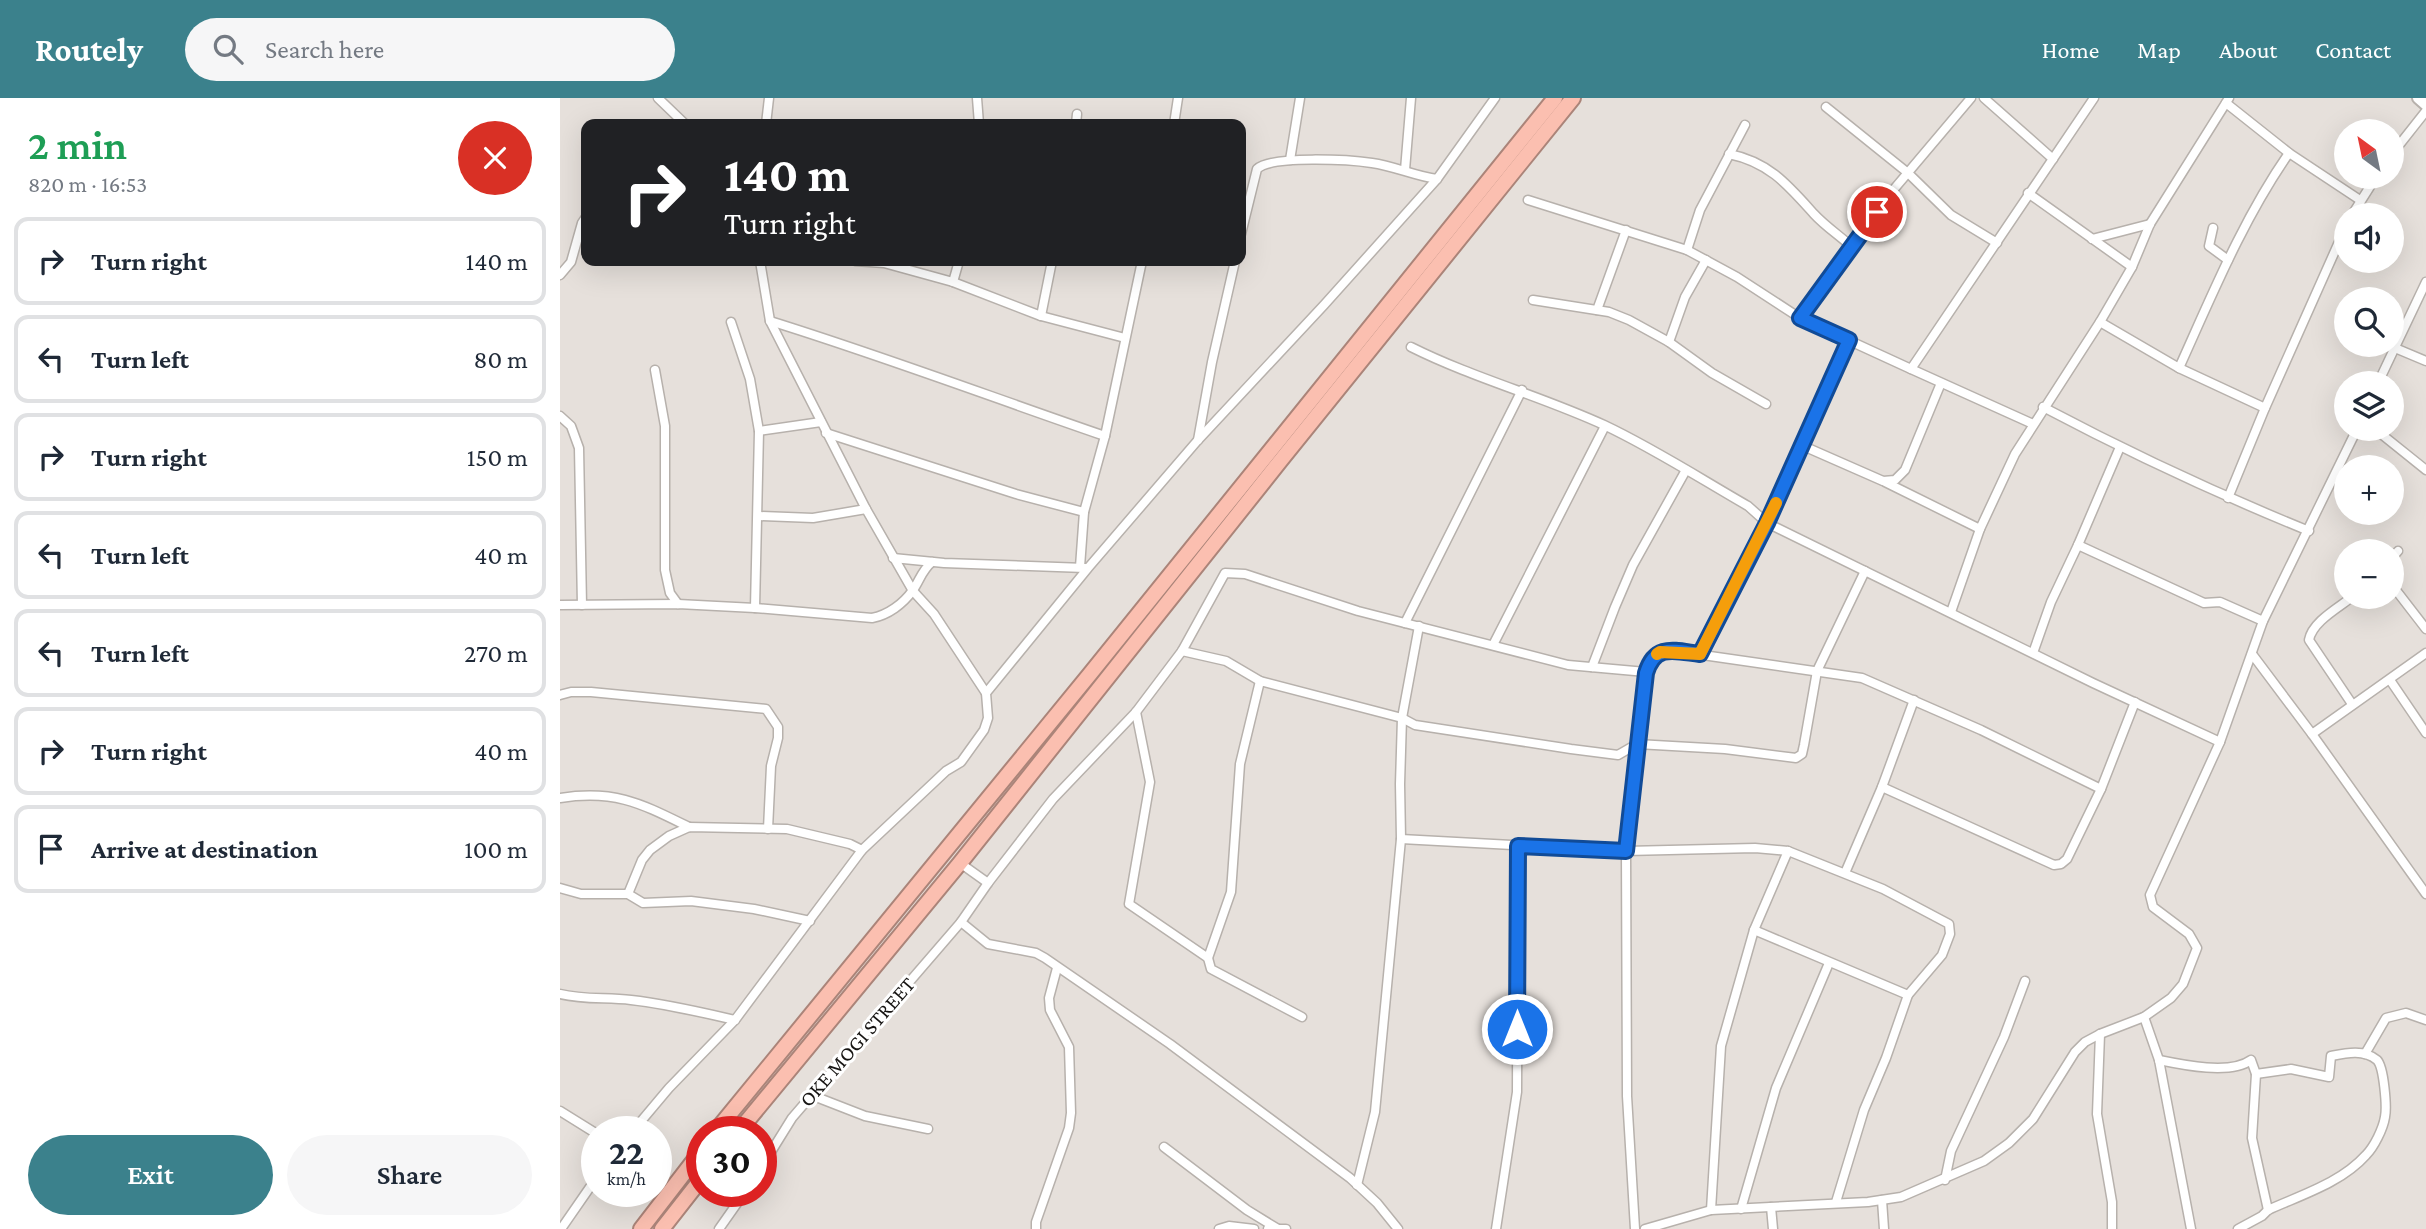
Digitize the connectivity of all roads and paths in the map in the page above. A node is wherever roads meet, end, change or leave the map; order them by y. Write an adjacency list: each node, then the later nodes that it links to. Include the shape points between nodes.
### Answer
1 (658, 98): 19 (street)
2 (769, 98): 20 (street)
3 (977, 98): 21 (street)
4 (1178, 98): 23 (street)
5 (1300, 98): 29 (street)
6 (1411, 98): 30 (street)
7 (1495, 98): 32 (street)
8 (1555, 98): 179 (highway)
9 (1573, 98): 153 (highway)
10 (1971, 98): 31 (street)
11 (1984, 98): 28 (street)
12 (2094, 98): 28 (street)
13 (2418, 98): 15 (street)
14 (2228, 101): 26 (street); 39 (street)
15 (2426, 105)
16 (1826, 107): 31 (street)
17 (2426, 111): 25 (street)
18 (1077, 114): 22 (street)
19 (674, 119)
20 (767, 119)
21 (979, 119)
22 (1076, 119)
23 (1175, 119)
24 (1745, 125): 27 (street)
25 (2404, 139)
26 (2289, 153): 37 (street); 49 (street, via 2267,184)
27 (1729, 154): 45 (street, via 1750,159 1791,187); 46 (street, via 1700,210)
28 (2053, 159): 34 (street)
29 (1290, 160): 30 (street, via 1372,163); 35 (street, via 1261,165)
30 (1405, 170): 32 (street)
31 (1908, 173): 44 (street, via 1951,215); 45 (street)
32 (1437, 179): 89 (street)
33 (2368, 189): 37 (street)
34 (2028, 192): 43 (street); 44 (street)
35 (1246, 198)
36 (1528, 200): 42 (street)
37 (2360, 200): 38 (street)
38 (2358, 203)
39 (2150, 223): 43 (street); 56 (street)
40 (581, 227): 57 (street, via 571,262)
41 (2213, 228): 49 (street, via 2209,246)
42 (1626, 230): 46 (street); 61 (street)
43 (2092, 239): 56 (street)
44 (1997, 243): 75 (street)
45 (1852, 247): 63 (street)
46 (1687, 250): 48 (street)
47 (2334, 253): 81 (street)
48 (1706, 260): 63 (street); 70 (street, via 1685,297)
49 (2228, 260): 74 (street)
50 (761, 266): 64 (street)
51 (895, 266): 58 (street)
52 (958, 266): 58 (street)
53 (1051, 266): 62 (street)
54 (1141, 266): 68 (street)
55 (1233, 266): 89 (street)
56 (2132, 267): 66 (street)
57 (560, 275)
58 (953, 282): 62 (street)
59 (2426, 282): 67 (street)
60 (1532, 300): 61 (street)
61 (1597, 310): 70 (street, via 1629,320)
62 (1041, 316): 68 (street)
63 (1800, 318): 69 (street)
64 (770, 321): 83 (street); 88 (street)
65 (731, 322): 86 (street, via 750,379)
66 (2101, 322): 74 (street); 80 (street)
67 (2404, 329)
68 (1125, 338): 88 (street)
69 (1849, 340): 75 (street); 92 (street)
70 (1669, 342): 79 (street)
71 (1411, 347): 78 (street)
72 (2404, 351): 73 (street)
73 (2426, 360)
74 (2179, 368): 81 (street)
75 (1911, 369): 77 (street)
76 (655, 370): 111 (street, via 665,426 665,570 670,593)
77 (1941, 383): 84 (street); 96 (street, via 1905,470 1895,480)
78 (1522, 390): 85 (street); 118 (street)
79 (1766, 404)
80 (2043, 407): 84 (street); 93 (street)
81 (2265, 408): 97 (street)
82 (560, 416): 113 (street, via 579,448)
83 (821, 422): 86 (street); 87 (street)
84 (2033, 424): 102 (street)
85 (1605, 426): 94 (street); 121 (street)
86 (759, 431): 100 (street)
87 (827, 433): 98 (street); 99 (street)
88 (1105, 436): 99 (street)
89 (1198, 440): 107 (street)
90 (2351, 441): 103 (street)
91 (2390, 441): 95 (street)
92 (1801, 445): 96 (street); 101 (street)
93 (2120, 447): 97 (street); 104 (street)
94 (1686, 470): 101 (street, via 1748,506); 127 (street, via 1633,565)
95 (2426, 470)
96 (1883, 481): 102 (street)
97 (2228, 498): 103 (street)
98 (866, 509): 100 (street, via 813,518); 105 (street)
99 (1084, 512): 107 (street)
100 (759, 516): 114 (street)
101 (1767, 523): 108 (street); 125 (street)
102 (1980, 529): 116 (street)
103 (2309, 531): 117 (street)
104 (2078, 545): 117 (street, via 2204,603 2220,602); 123 (street)
105 (893, 558): 106 (street); 109 (street)
106 (932, 562): 107 (street); 109 (street)
107 (1084, 568): 132 (street)
108 (1865, 571): 116 (street); 128 (street)
109 (913, 591): 114 (street, via 892,611 872,618); 132 (street, via 934,614)
110 (2404, 601): 120 (street)
111 (678, 604): 113 (street); 114 (street)
112 (560, 605): 113 (street)
113 (582, 605)
114 (755, 608)
115 (2337, 609): 136 (street, via 2315,627 2309,640)
116 (1951, 612): 123 (street)
117 (2263, 621): 126 (street)
118 (1405, 623): 119 (street); 122 (street, OKE MOGI STREET, via 1245,574 1225,573)
119 (1419, 626): 121 (street); 138 (street)
120 (2426, 629)
121 (1493, 645): 127 (street)
122 (1182, 651): 131 (street, via 1226,661); 137 (street, OKE MOGI STREET)
123 (2032, 653): 135 (street)
124 (2426, 653): 130 (street)
125 (1700, 654): 128 (street); 129 (street, via 1660,652 1650,658)
126 (2252, 654): 140 (street); 141 (street)
127 (1592, 667): 129 (street)
128 (1817, 671): 134 (street, via 1862,678); 142 (street, via 1802,754 1796,758)
129 (1646, 673): 142 (street)
130 (2390, 680): 136 (street); 139 (street)
131 (1260, 681): 138 (street); 162 (street, via 1240,764 1231,892)
132 (985, 693): 150 (street, via 988,718 984,730 961,762)
133 (560, 695): 147 (street, via 591,692 766,709 778,727)
134 (1914, 700): 143 (street); 144 (street)
135 (2135, 702): 141 (street); 144 (street)
136 (2352, 704): 140 (street)
137 (1136, 712): 155 (street, OKE MOGI STREET, via 1054,799); 162 (street, via 1150,782 1129,904)
138 (1402, 718): 142 (street, via 1415,724 1618,755); 148 (street)
139 (2426, 733)
140 (2312, 734): 158 (street)
141 (2220, 742): 169 (street, via 2150,895 2153,907 2189,934 2197,948 2183,984)
142 (1637, 744): 151 (street)
143 (1882, 788): 144 (street, via 2054,865 2067,859); 154 (street)
144 (2101, 789)
145 (560, 798): 146 (street, via 626,799)
146 (690, 827): 147 (street); 157 (street, via 650,850)
147 (768, 829): 150 (street, via 786,829)
148 (1401, 839): 149 (street); 187 (street, via 1375,1112)
149 (1518, 846): 151 (street); 208 (street, via 1517,1093)
150 (862, 850): 159 (street)
151 (1626, 851): 152 (street); 209 (street, via 1627,1096)
152 (1788, 851): 154 (street); 161 (street)
153 (960, 863): 155 (street); 180 (highway)
154 (1845, 873): 167 (street, via 1949,924 1942,955)
155 (988, 883): 160 (street, OKE MOGI STREET)
156 (560, 888): 157 (street, via 581,894)
157 (628, 894): 159 (street, via 643,903 691,901)
158 (2426, 894)
159 (810, 921): 170 (street)
160 (961, 922): 164 (street, via 988,944 1036,953); 176 (street, OKE MOGI STREET)
161 (1754, 930): 163 (street); 195 (street, via 1721,1046)
162 (1208, 958): 168 (street, via 1211,969)
163 (1829, 963): 167 (street); 194 (street, via 1776,1088)
164 (1057, 968): 187 (street, via 1170,1044); 202 (street, via 1050,1010 1069,1047 1071,1113)
165 (2025, 981): 186 (street, via 1948,1159)
166 (560, 994): 170 (street, via 671,1005)
167 (1908, 995): 191 (street, via 1864,1110)
168 (1302, 1017)
169 (2144, 1017): 172 (street); 174 (street)
170 (735, 1020): 178 (street)
171 (2426, 1020): 173 (street, via 2406,1013 2386,1018)
172 (2100, 1034): 186 (street, via 2075,1052 2033,1119 2010,1143); 213 (street, via 2097,1114)
173 (2365, 1054): 175 (street, via 2352,1051 2331,1056 2329,1077 2291,1069); 196 (street, via 2383,1068 2386,1116 2367,1155 2337,1179)
174 (2159, 1060): 175 (street, via 2193,1067 2244,1066 2251,1060); 214 (street)
175 (2256, 1074): 196 (street, via 2252,1138)
176 (811, 1095): 182 (street, via 865,1116); 183 (street, OKE MOGI STREET)
177 (560, 1111): 181 (street)
178 (645, 1116)
179 (728, 1116)
180 (751, 1116)
181 (581, 1124)
182 (928, 1129)
183 (777, 1142)
184 (1164, 1147): 197 (street)
185 (686, 1171): 199 (highway)
186 (1945, 1180): 190 (street)
187 (1357, 1185): 207 (street)
188 (686, 1198): 200 (highway)
189 (581, 1200): 198 (street)
190 (1882, 1200): 191 (street); 212 (street)
191 (1836, 1202): 193 (street)
192 (734, 1207): 201 (street)
193 (1771, 1207): 194 (street); 211 (street)
194 (1741, 1209): 195 (street)
195 (1712, 1210): 210 (street)
196 (2268, 1210): 215 (street)
197 (1278, 1228): 205 (street); 206 (street)
198 (561, 1229)
199 (641, 1229)
200 (662, 1229)
201 (719, 1229)
202 (1035, 1229)
203 (1219, 1229): 204 (street)
204 (1254, 1229)
205 (1268, 1229)
206 (1286, 1229)
207 (1398, 1229)
208 (1496, 1229)
209 (1635, 1229)
210 (1645, 1229)
211 (1773, 1229)
212 (1884, 1229)
213 (2112, 1229)
214 (2191, 1229)
215 (2238, 1229)

